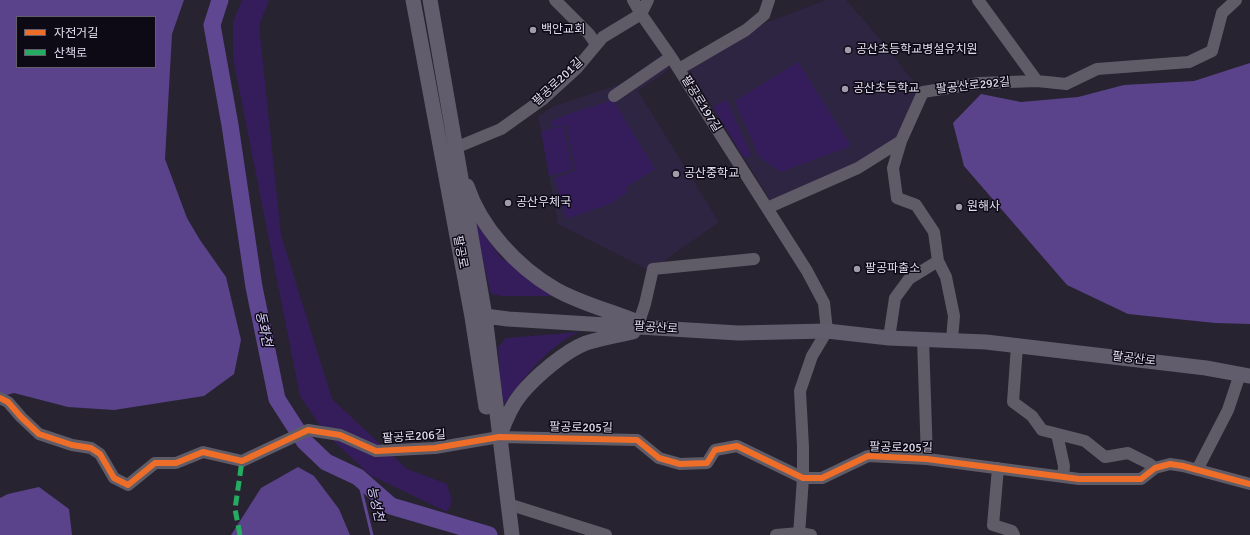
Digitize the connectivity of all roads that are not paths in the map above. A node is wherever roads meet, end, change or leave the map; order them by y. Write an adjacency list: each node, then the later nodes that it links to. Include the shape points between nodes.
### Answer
1 (413, 0): 20 (main road, 팔공로)
2 (430, 0): 16 (main road, 팔공로)
3 (555, 0): 10 (street)
4 (633, 0): 9 (street, 팔공로197길)
5 (648, 0): 9 (street)
6 (769, 0): 12 (street, via 764,15 746,30)
7 (978, 0): 13 (street)
8 (1236, 0): 13 (street, 팔공산로292길, via 1222,13 1212,51 1189,62 1098,69 1066,84)
9 (641, 14): 10 (street, 팔공로201길); 11 (street, 팔공로197길)
10 (596, 44): 16 (street, 팔공로201길, via 577,68 543,99 501,129)
11 (671, 57): 12 (street, 팔공로197길); 14 (street)
12 (679, 69): 17 (street, 팔공로197길)
13 (1037, 81): 15 (street, 팔공산로292길, via 980,83 922,92)
14 (614, 96)
15 (901, 141): 17 (street, via 858,168); 19 (street, 팔공산로292길, via 893,168 897,198 916,205 934,232)
16 (455, 148): 20 (main road, 팔공로); 21 (main road, via 470,195 492,233 527,270 555,289)
17 (768, 208): 22 (street, 팔공로197길, via 810,275 824,303)
18 (754, 259): 21 (street, via 654,268 645,304)
19 (938, 261): 23 (street, via 909,279 895,298); 25 (street, 팔공산로292길, via 946,276 954,316)
20 (478, 316): 21 (main road, 팔공산로); 30 (main road, 팔공로)
21 (646, 325): 22 (main road, 팔공산로, via 738,333); 30 (main road, via 585,344 560,359 520,395)
22 (827, 331): 23 (main road, 팔공산로); 36 (street, via 812,356 800,391)
23 (889, 338): 24 (main road, 팔공산로)
24 (923, 339): 25 (main road, 팔공산로); 31 (street)
25 (952, 340): 26 (main road, 팔공산로)
26 (1017, 346): 27 (main road, 팔공산로, via 1199,367); 29 (street, via 1013,402 1032,416 1042,430)
27 (1245, 375): 34 (street)
28 (0, 398): 30 (street, 팔공로206길, via 8,402 39,434 92,448 100,454 114,478 128,485 155,463 176,464 203,452 242,461 308,430 340,435 376,451 436,448)
29 (1057, 434): 33 (street, via 1085,441 1105,457 1128,453); 35 (street, via 1064,466)
30 (495, 438): 36 (street, 팔공로205길, via 637,440 658,458 680,464 707,463 715,450 737,446); 38 (main road, 팔공로)
31 (928, 458): 32 (street, 팔공로205길); 36 (street, 팔공로205길, via 868,456 822,478)
32 (998, 468): 35 (street, 팔공로205길); 44 (street, via 994,525 1012,531)
33 (1155, 468): 34 (street, 팔공로205길, via 1170,464); 35 (street, 팔공로205길, via 1141,478)
34 (1197, 470): 37 (street, 팔공로205길)
35 (1063, 477)
36 (803, 478): 39 (street)
37 (1250, 484)
38 (508, 504): 40 (main road, 팔공로); 41 (street)
39 (799, 534): 42 (street); 43 (street)
40 (512, 535)
41 (606, 535)
42 (776, 535)
43 (811, 535)
44 (1014, 535)

